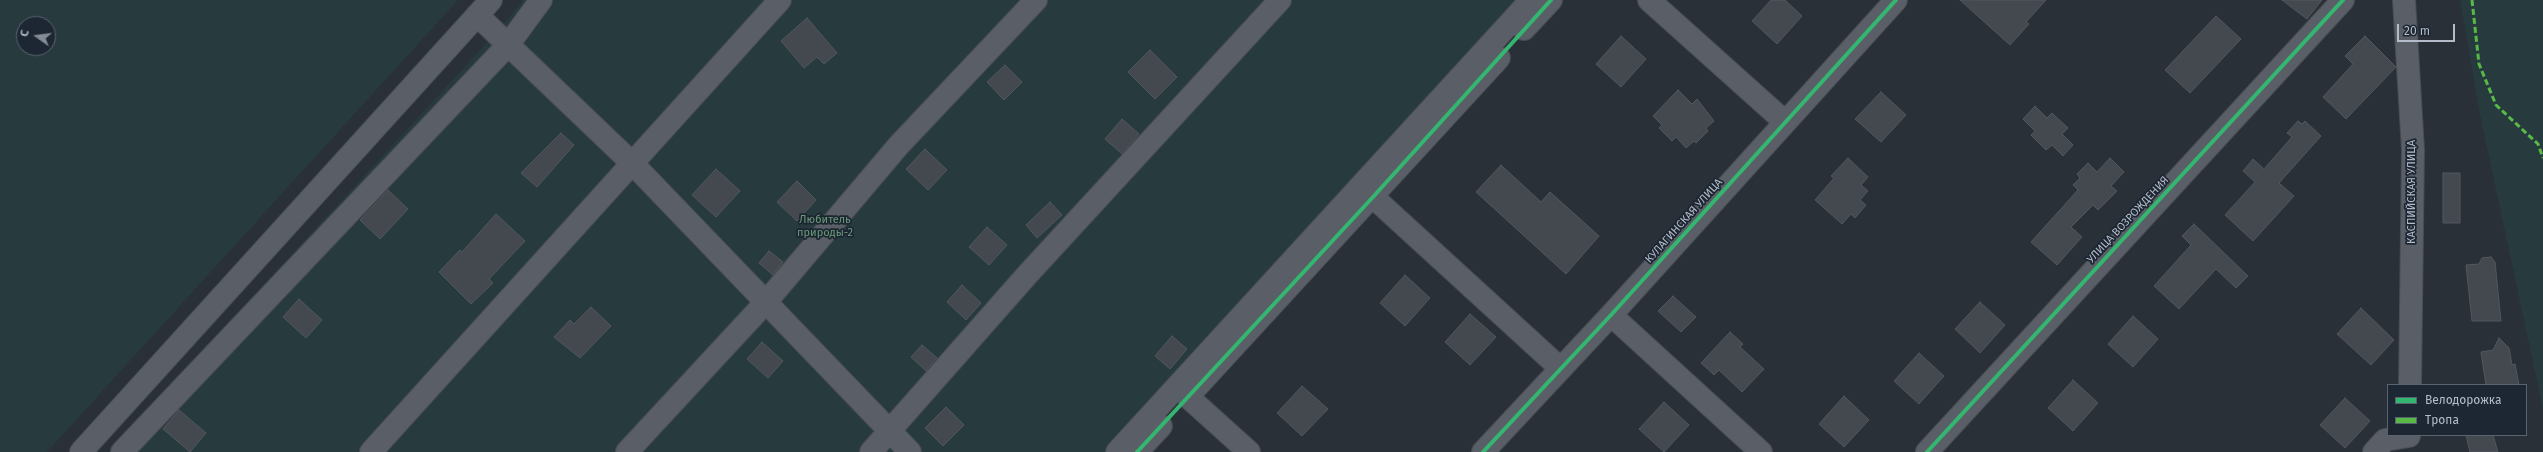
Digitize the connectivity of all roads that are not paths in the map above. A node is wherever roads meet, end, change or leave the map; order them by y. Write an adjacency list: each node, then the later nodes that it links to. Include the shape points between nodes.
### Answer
1 (541, 0): 12 (street)
2 (780, 0): 14 (street)
3 (1036, 0): 16 (street, via 899,145)
4 (1280, 0): 21 (street, via 1027,275)
5 (1531, 0): 29 (street)
6 (1551, 0): 15 (street)
7 (1648, 0): 13 (street)
8 (1896, 0): 13 (street, КУЛАГИНСКАЯ УЛИЦА)
9 (2343, 0): 34 (street, УЛИЦА ВОЗРОЖДЕНИЯ)
10 (2404, 0): 19 (street, КАСПИЙСКАЯ УЛИЦА, via 2413,150)
11 (484, 8): 12 (street); 23 (street)
12 (508, 45): 14 (street); 24 (street)
13 (1785, 122): 17 (street, КУЛАГИНСКАЯ УЛИЦА)
14 (633, 164): 16 (street); 25 (street)
15 (1373, 197): 18 (street); 20 (street)
16 (766, 302): 21 (street); 26 (street)
17 (1611, 315): 18 (street, КУЛАГИНСКАЯ УЛИЦА); 33 (street)
18 (1560, 368): 32 (street, КУЛАГИНСКАЯ УЛИЦА)
19 (2410, 384)
20 (1188, 397): 30 (street); 31 (street)
21 (888, 431): 27 (street); 28 (street)
22 (2409, 441): 35 (street, via 2385,440)
23 (81, 452)
24 (122, 452)
25 (371, 452)
26 (627, 452)
27 (871, 452)
28 (910, 452)
29 (1116, 452)
30 (1137, 452)
31 (1249, 452)
32 (1482, 452)
33 (1761, 452)
34 (1927, 452)
35 (2374, 452)

